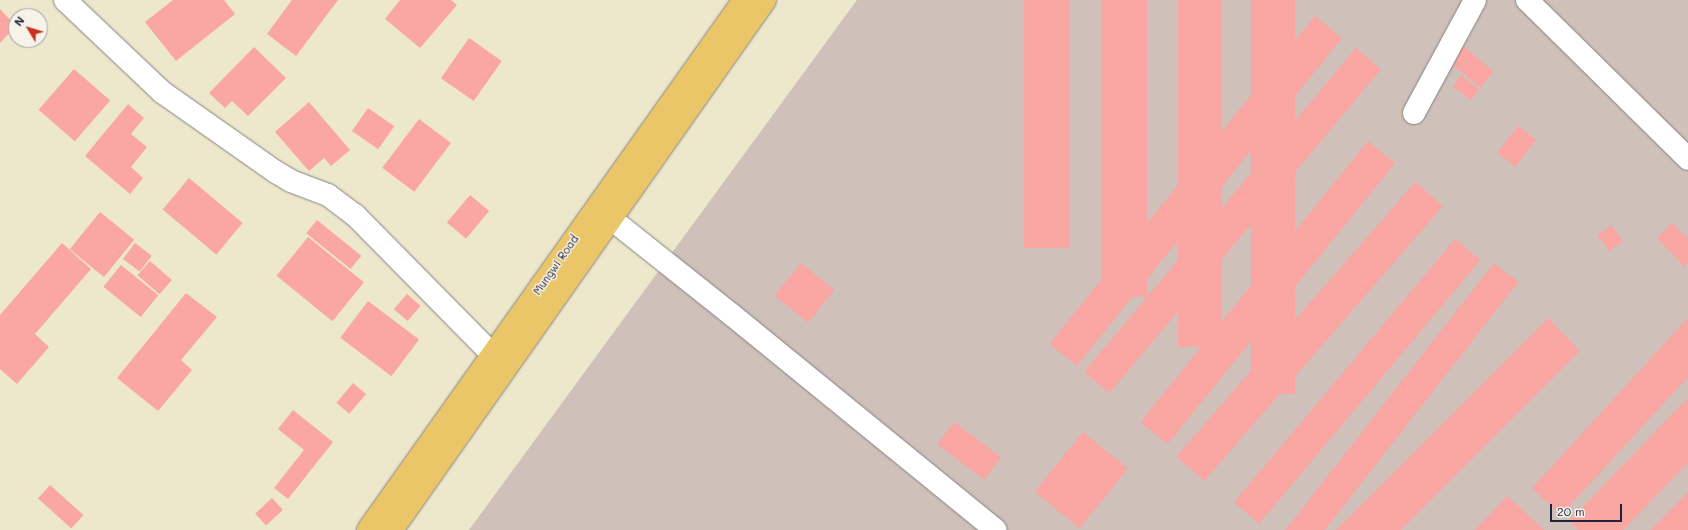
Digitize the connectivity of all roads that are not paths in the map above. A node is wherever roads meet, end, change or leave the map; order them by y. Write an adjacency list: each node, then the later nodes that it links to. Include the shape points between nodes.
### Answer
1 (65, 0): 9 (street, via 162,92 291,182 328,195 355,215)
2 (744, 0): 9 (main road, Mungwi Road)
3 (765, 0): 8 (main road, Mungwi Road)
4 (1475, 0): 6 (street)
5 (1527, 0): 7 (street)
6 (1414, 113)
7 (1688, 159)
8 (610, 218): 11 (main road, Mungwi Road); 12 (street)
9 (492, 354): 10 (main road, Mungwi Road)
10 (368, 530)
11 (392, 530)
12 (996, 530)

